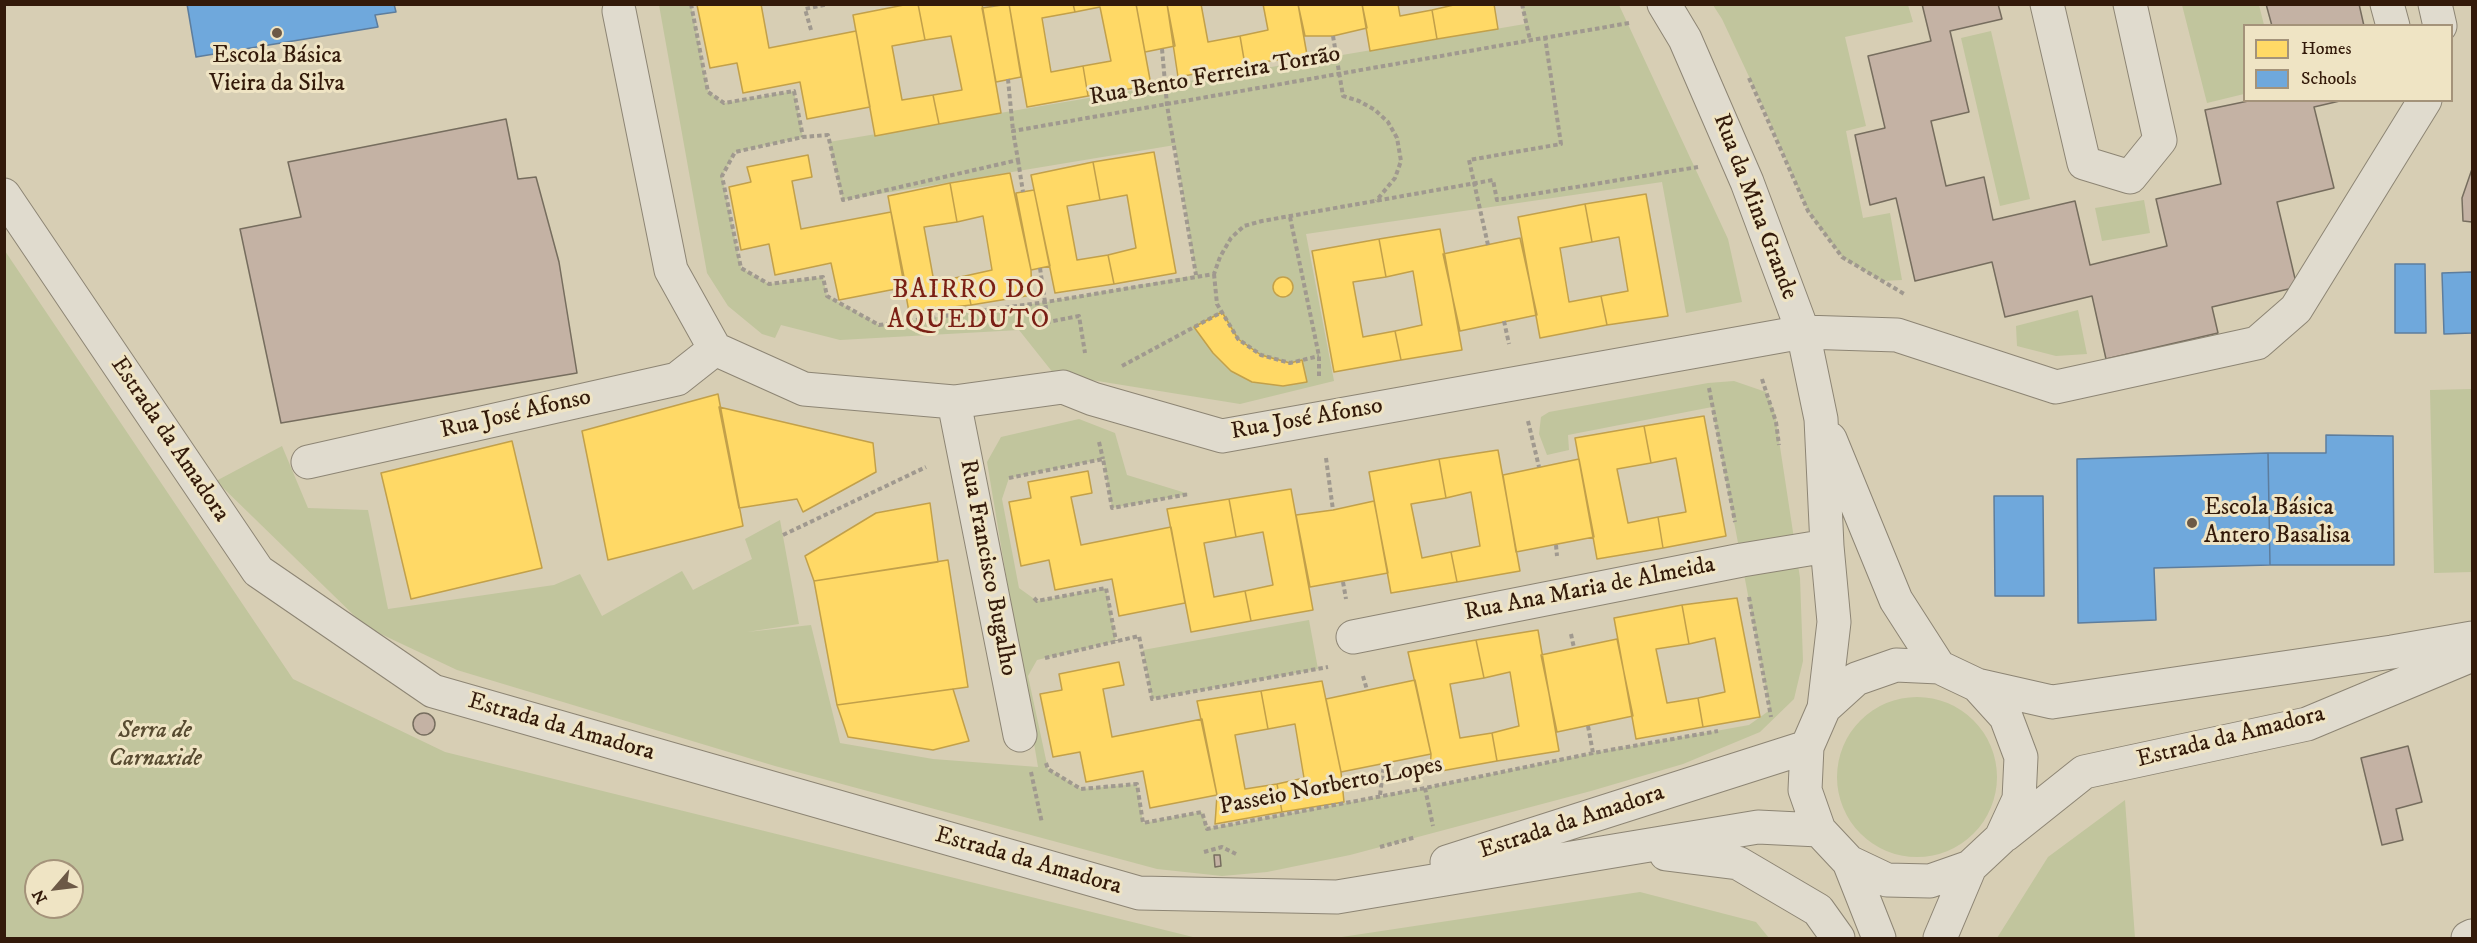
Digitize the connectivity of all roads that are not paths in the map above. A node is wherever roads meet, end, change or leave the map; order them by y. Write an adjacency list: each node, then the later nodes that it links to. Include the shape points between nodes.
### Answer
1 (1664, 4): 11 (street, Rua da Mina Grande, via 1685,39 1733,149)
2 (2047, 4): 3 (street, via 2084,163 2130,177 2160,140)
3 (2130, 4)
4 (2387, 4): 7 (street)
5 (2435, 4): 8 (street)
6 (618, 11): 12 (street, via 671,270)
7 (2392, 24)
8 (2440, 24)
9 (2418, 105): 11 (street, Rua José Afonso, via 2296,309 2257,343 2056,387 1897,334)
10 (4, 195): 30 (street, Estrada da Amadora, via 258,571 433,691 1139,893)
11 (1803, 332): 13 (street, Rua José Afonso, via 1222,436 1063,387); 14 (street, Rua da Mina Grande)
12 (715, 349): 13 (street, Rua José Afonso, via 804,389); 15 (street, Rua José Afonso, via 677,379)
13 (954, 402): 23 (street, Rua Francisco Bugalho)
14 (1821, 419): 16 (street); 20 (street, via 1896,600)
15 (308, 462)
16 (1827, 546): 17 (street, Rua Ana Maria de Almeida); 22 (street, via 1834,622)
17 (1353, 637)
18 (2472, 638): 21 (street, via 2052,702)
19 (2472, 655): 26 (street, Estrada da Amadora, via 2307,724 2084,772)
20 (1939, 667): 21 (street); 22 (street, via 1896,665 1856,679)
21 (1977, 685): 26 (street, via 2006,717 2021,756 2019,800)
22 (1824, 708): 24 (street)
23 (1020, 735)
24 (1807, 747): 25 (street, via 1805,790); 30 (street, Estrada da Amadora)
25 (1819, 830): 27 (street, Estrada da Amadora, via 1758,828); 28 (street)
26 (2001, 838): 29 (street, Estrada da Amadora)
27 (1628, 849): 30 (street, Estrada da Amadora); 32 (street, via 1738,863 1818,910)
28 (1848, 862): 29 (street, via 1887,880 1930,881); 33 (street)
29 (1970, 867): 34 (street)
30 (1337, 897)
31 (2472, 936): 35 (street)
32 (1838, 939)
33 (1879, 939)
34 (1940, 939)
35 (2468, 939)

